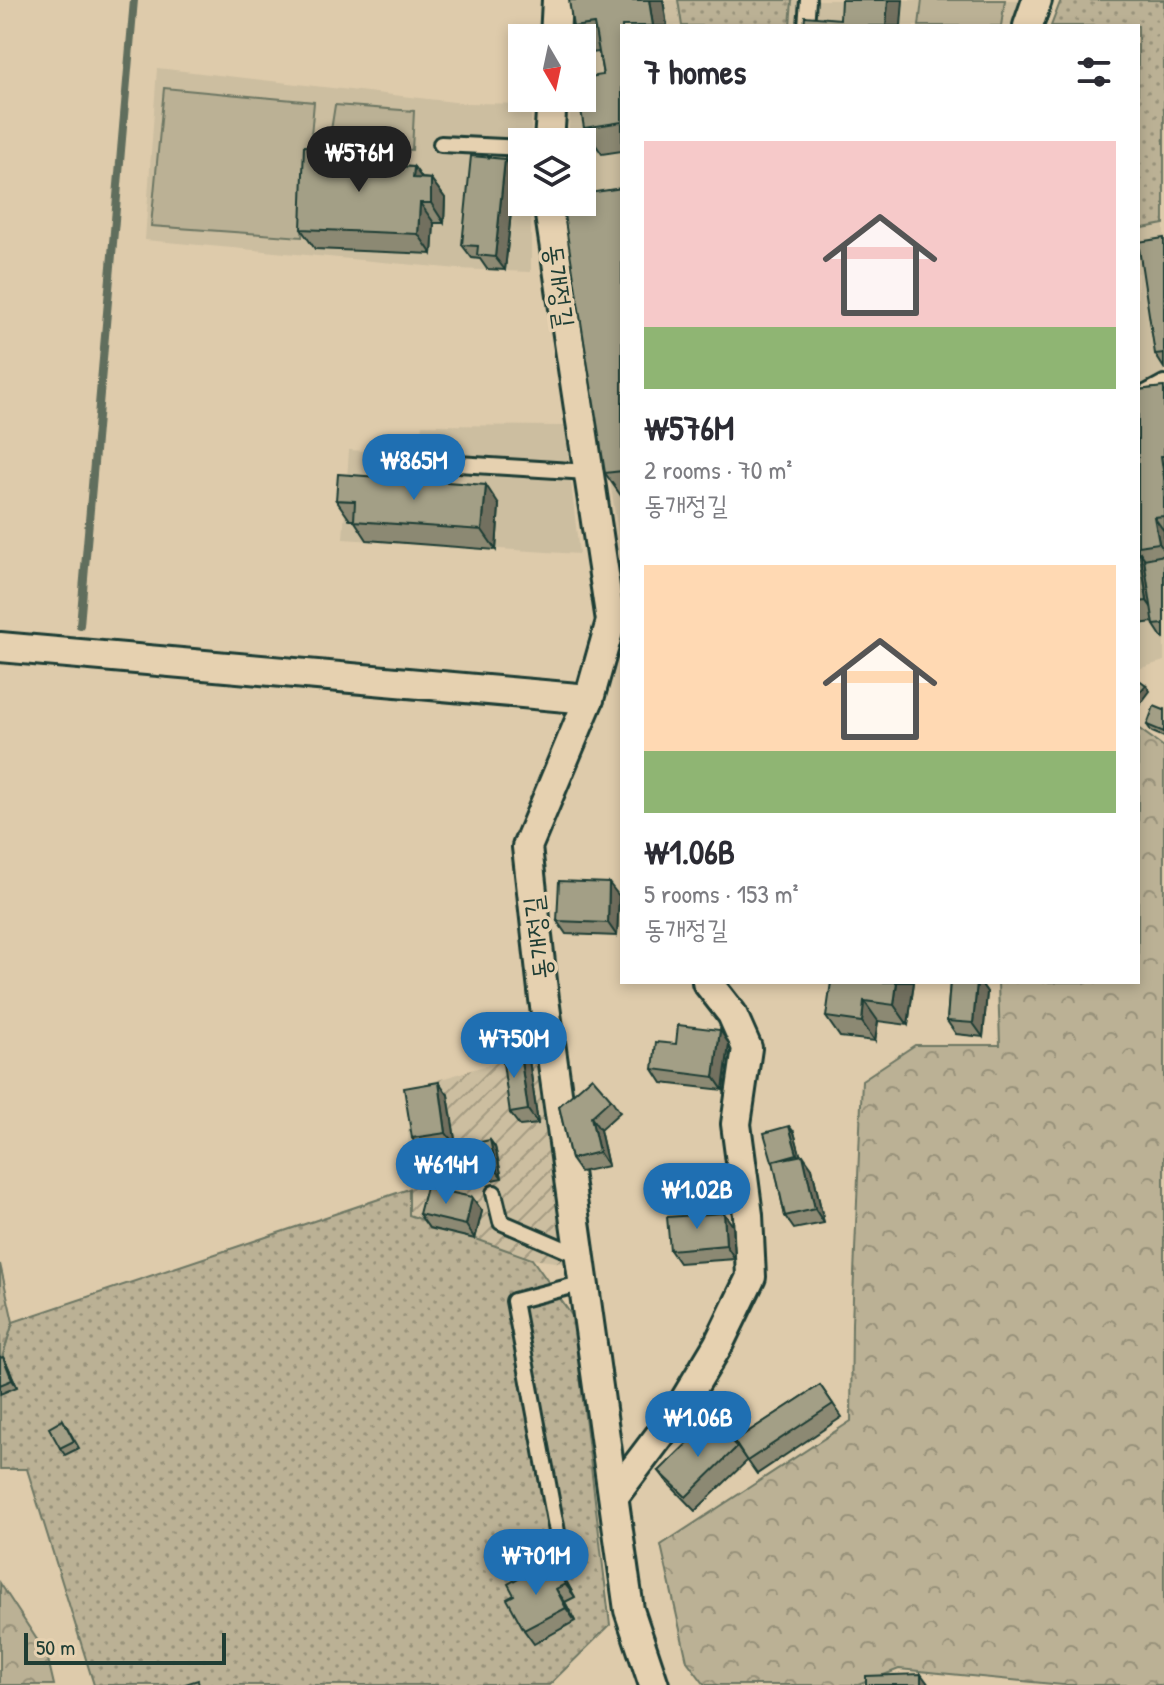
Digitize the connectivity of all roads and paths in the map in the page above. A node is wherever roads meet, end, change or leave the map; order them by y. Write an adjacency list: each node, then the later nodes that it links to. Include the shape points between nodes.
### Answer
1 (557, 0): 4 (street)
2 (808, 0): 5 (lane)
3 (1037, 0): 6 (street)
4 (556, 24)
5 (806, 24)
6 (1029, 24)
7 (441, 144): 8 (lane)
8 (508, 147)
9 (550, 216): 13 (street, 동개정길)
10 (1164, 383): 11 (lane)
11 (1140, 395)
12 (442, 463): 13 (lane)
13 (588, 472): 14 (street, 동개정길)
14 (612, 561): 16 (street, 동개정길)
15 (0, 647): 17 (street)
16 (611, 668): 17 (street, 동개정길)
17 (589, 699): 20 (street, 동개정길, via 527,847)
18 (709, 984): 21 (street, via 732,1014 747,1048 736,1124 751,1277 679,1410)
19 (494, 1193): 20 (lane, via 501,1222)
20 (582, 1270): 21 (street, 동개정길); 22 (lane, via 514,1301)
21 (614, 1496): 23 (street, 동개정길, via 629,1610)
22 (563, 1564)
23 (654, 1685)

